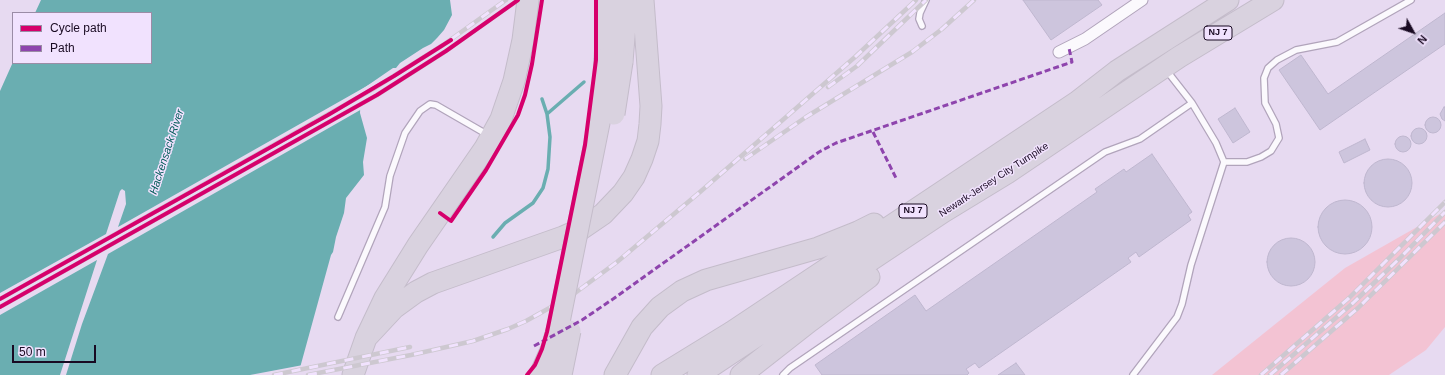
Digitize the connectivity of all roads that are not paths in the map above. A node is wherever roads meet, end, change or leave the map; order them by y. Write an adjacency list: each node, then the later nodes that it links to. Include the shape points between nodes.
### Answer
1 (528, 0): 16 (highway, via 514,81)
2 (607, 0): 12 (highway, via 607,27)
3 (627, 0): 12 (highway)
4 (643, 0): 20 (highway, via 651,106 650,124 642,158 634,177 623,193 595,220 572,233 416,292 394,308)
5 (926, 0): 10 (lane, via 919,19)
6 (1142, 0): 11 (street, via 1085,39)
7 (1228, 0): 14 (highway, Newark-Jersey City Turnpike / NJ 7)
8 (1273, 0): 13 (highway, Newark-Jersey City Turnpike / NJ 7)
9 (1411, 0): 17 (lane, via 1337,42 1296,50 1277,60 1268,68 1264,78 1265,103 1276,124 1279,138 1272,151 1261,157 1247,162)
10 (922, 26)
11 (1058, 52)
12 (614, 60): 23 (highway, bridge, via 603,91 599,123 558,327); 24 (highway, bridge, via 610,134)
13 (1164, 67): 15 (lane); 18 (highway, Newark-Jersey City Turnpike / NJ 7)
14 (1117, 72): 21 (highway, Newark-Jersey City Turnpike / NJ 7); 25 (highway, via 1072,94 869,227 818,248 706,280 682,291 647,320)
15 (1192, 103): 17 (lane, via 1216,143); 29 (lane, via 1140,139 1106,152 1084,166)
16 (492, 138): 19 (lane, via 436,105 430,104 420,111 405,133 390,176 385,207); 20 (highway, via 404,266)
17 (1224, 162): 30 (lane, via 1177,317)
18 (1007, 173): 21 (highway, Newark-Jersey City Turnpike / NJ 7); 28 (highway)
19 (338, 317)
20 (366, 338): 22 (highway)
21 (712, 355): 26 (highway, NJ 7); 27 (highway, NJ 7)
22 (353, 375)
23 (540, 375)
24 (561, 375)
25 (615, 375)
26 (662, 375)
27 (698, 375)
28 (741, 375)
29 (783, 375)
30 (1133, 375)

